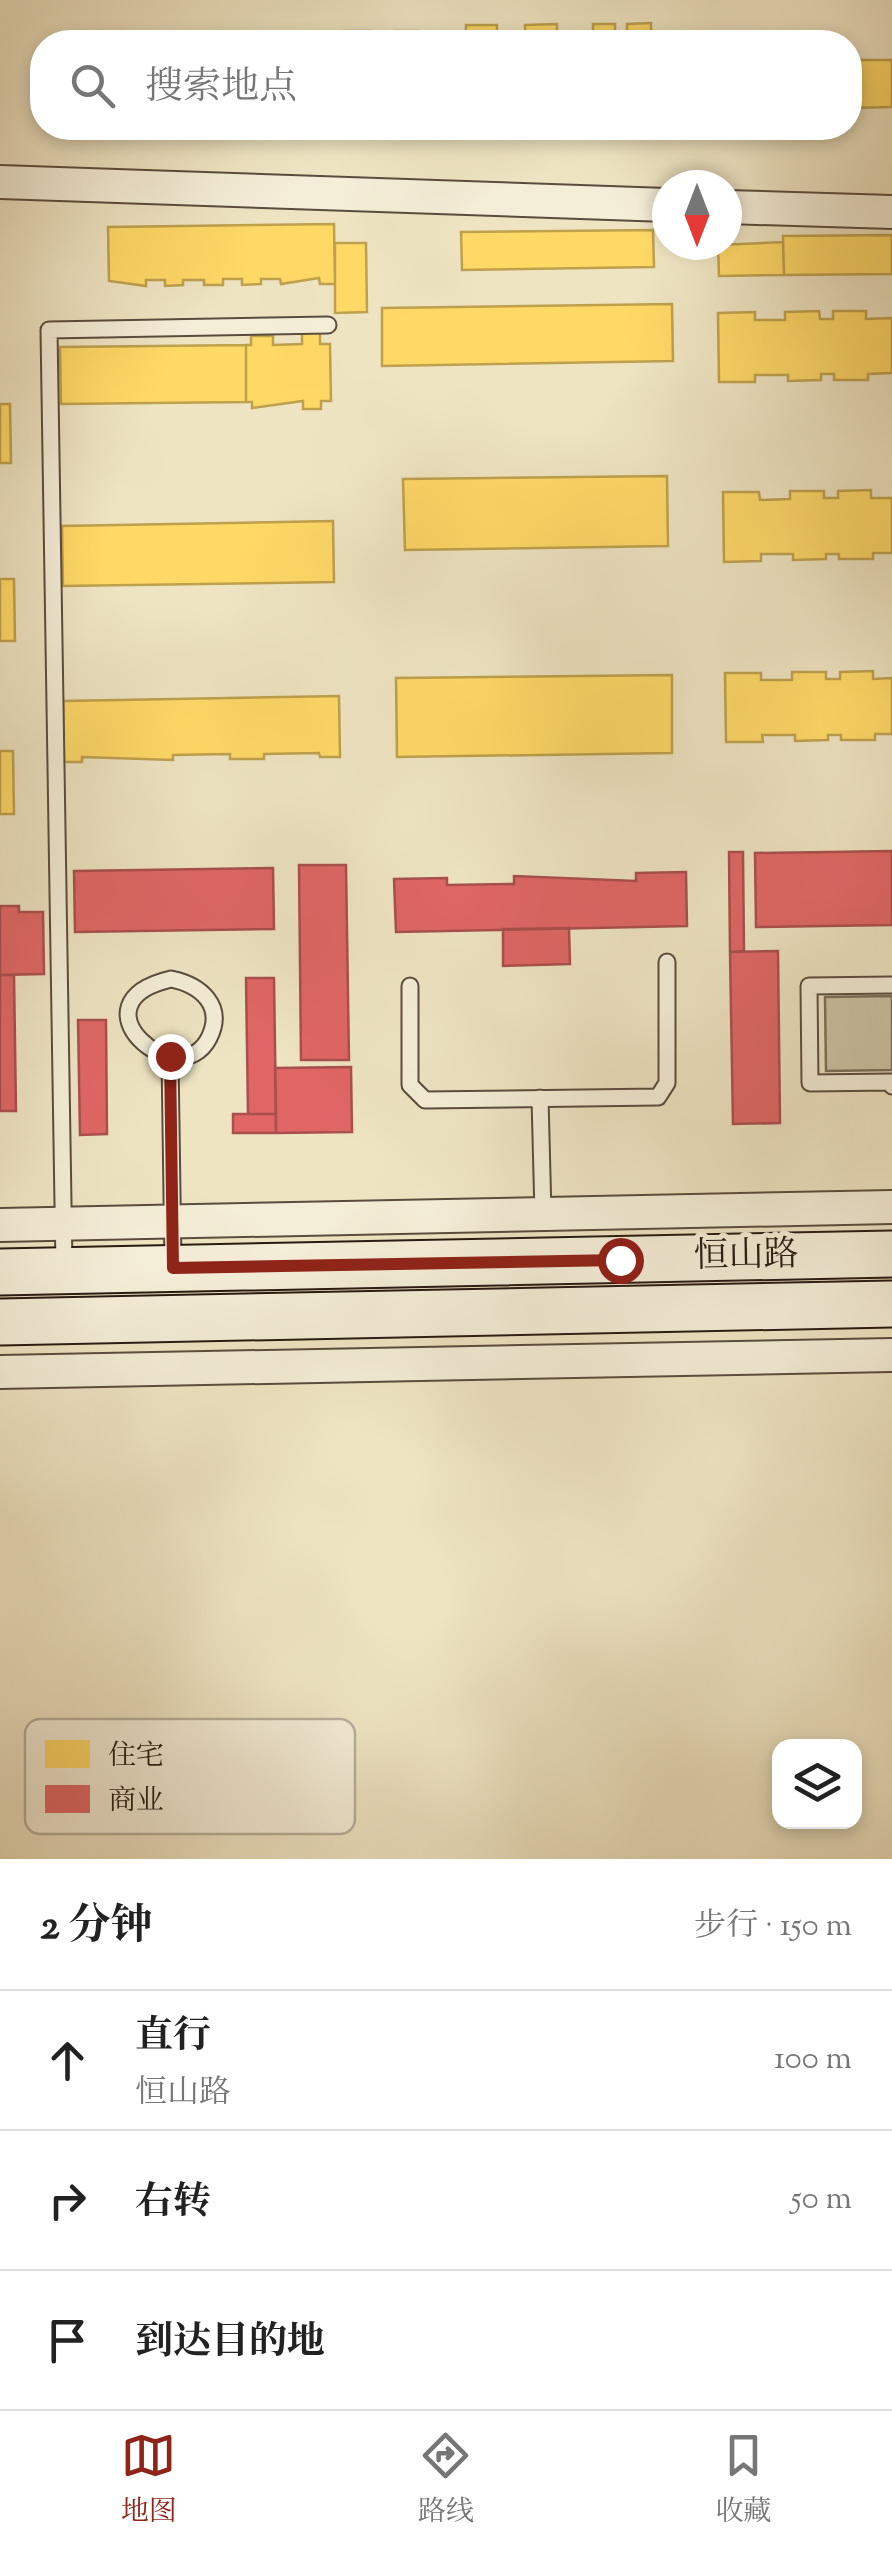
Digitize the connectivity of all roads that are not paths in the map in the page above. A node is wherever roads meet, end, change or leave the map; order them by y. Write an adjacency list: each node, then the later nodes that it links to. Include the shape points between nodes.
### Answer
1 (0, 182): 2 (street)
2 (652, 204)
3 (742, 207): 4 (street)
4 (892, 212)
5 (328, 326): 16 (lane, via 49,330)
6 (666, 962): 11 (lane, via 663,1092)
7 (892, 985): 10 (lane, via 809,986 810,1083)
8 (410, 986): 11 (lane, via 410,1085 416,1095)
9 (170, 1056): 9 (lane, via 136,1038 128,1009 138,994 171,979 205,994 214,1028 206,1045); 14 (lane)
10 (892, 1086)
11 (540, 1098): 13 (lane)
12 (892, 1207): 13 (street)
13 (543, 1214): 14 (street)
14 (172, 1221): 16 (street); 18 (lane)
15 (0, 1224): 16 (street)
16 (64, 1224): 19 (lane)
17 (892, 1254): 18 (main road, 恒山路)
18 (173, 1268): 19 (main road, 恒山路)
19 (64, 1270): 20 (main road, 恒山路)
20 (0, 1272)
21 (892, 1304): 22 (main road, 恒山路)
22 (0, 1322)
23 (892, 1355): 24 (street)
24 (0, 1372)

